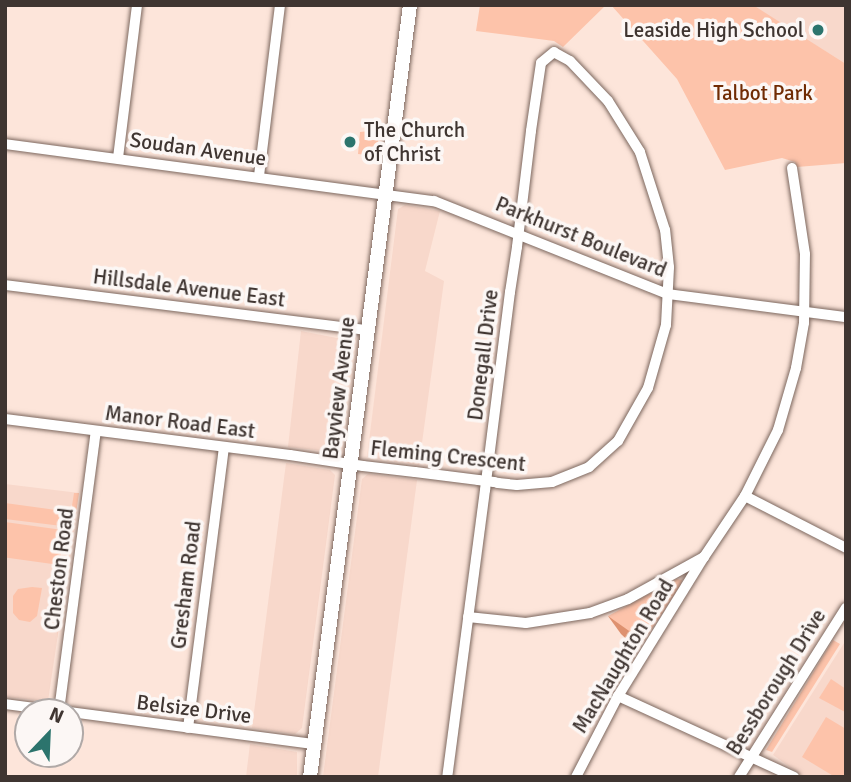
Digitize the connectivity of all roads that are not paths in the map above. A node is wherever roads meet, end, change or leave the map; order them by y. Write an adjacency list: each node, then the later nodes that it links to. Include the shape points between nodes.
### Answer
1 (137, 5): 6 (street)
2 (280, 5): 8 (street)
3 (410, 5): 9 (main road, Bayview Avenue)
4 (541, 63): 10 (street, Donegall Drive); 12 (street, Fleming Crescent, via 554,52 570,61 608,101 640,152 666,230)
5 (5, 144): 6 (street, Soudan Avenue)
6 (118, 158): 8 (street, Soudan Avenue)
7 (792, 168): 13 (street, MacNaughton Road, via 805,254)
8 (259, 176): 9 (street, Soudan Avenue)
9 (386, 193): 10 (street, Parkhurst Boulevard, via 459,208); 15 (main road, Bayview Avenue)
10 (519, 232): 12 (street, Parkhurst Boulevard, via 622,279); 20 (street, Donegall Drive)
11 (5, 285): 15 (street, Hillsdale Avenue East)
12 (668, 294): 13 (street, Parkhurst Boulevard); 20 (street, Fleming Crescent, via 664,337 652,378 627,428 606,454 571,477 552,482)
13 (804, 313): 14 (street, Parkhurst Boulevard); 21 (street, MacNaughton Road, via 789,399)
14 (846, 317)
15 (368, 330): 19 (main road, Bayview Avenue)
16 (5, 419): 17 (street, Manor Road East)
17 (96, 431): 18 (street, Manor Road East); 27 (street, Cheston Road)
18 (224, 447): 19 (street, Manor Road East); 29 (street, Gresham Road)
19 (350, 464): 20 (street, Fleming Crescent); 30 (main road, Bayview Avenue)
20 (486, 481): 25 (street, Donegall Drive)
21 (745, 496): 22 (street); 23 (street, MacNaughton Road)
22 (846, 548)
23 (704, 556): 25 (street, via 639,594 590,614 526,623); 26 (street, MacNaughton Road)
24 (846, 607): 31 (street, Bessborough Drive)
25 (468, 617): 33 (street, Donegall Drive)
26 (618, 696): 31 (street); 34 (street, MacNaughton Road)
27 (62, 698)
28 (84, 714): 29 (street, Belsize Drive)
29 (188, 728): 30 (street, Belsize Drive)
30 (314, 744): 32 (main road, Bayview Avenue)
31 (753, 755): 35 (street, Bessborough Drive); 36 (street)
32 (310, 777)
33 (447, 777)
34 (576, 777)
35 (739, 777)
36 (794, 777)

